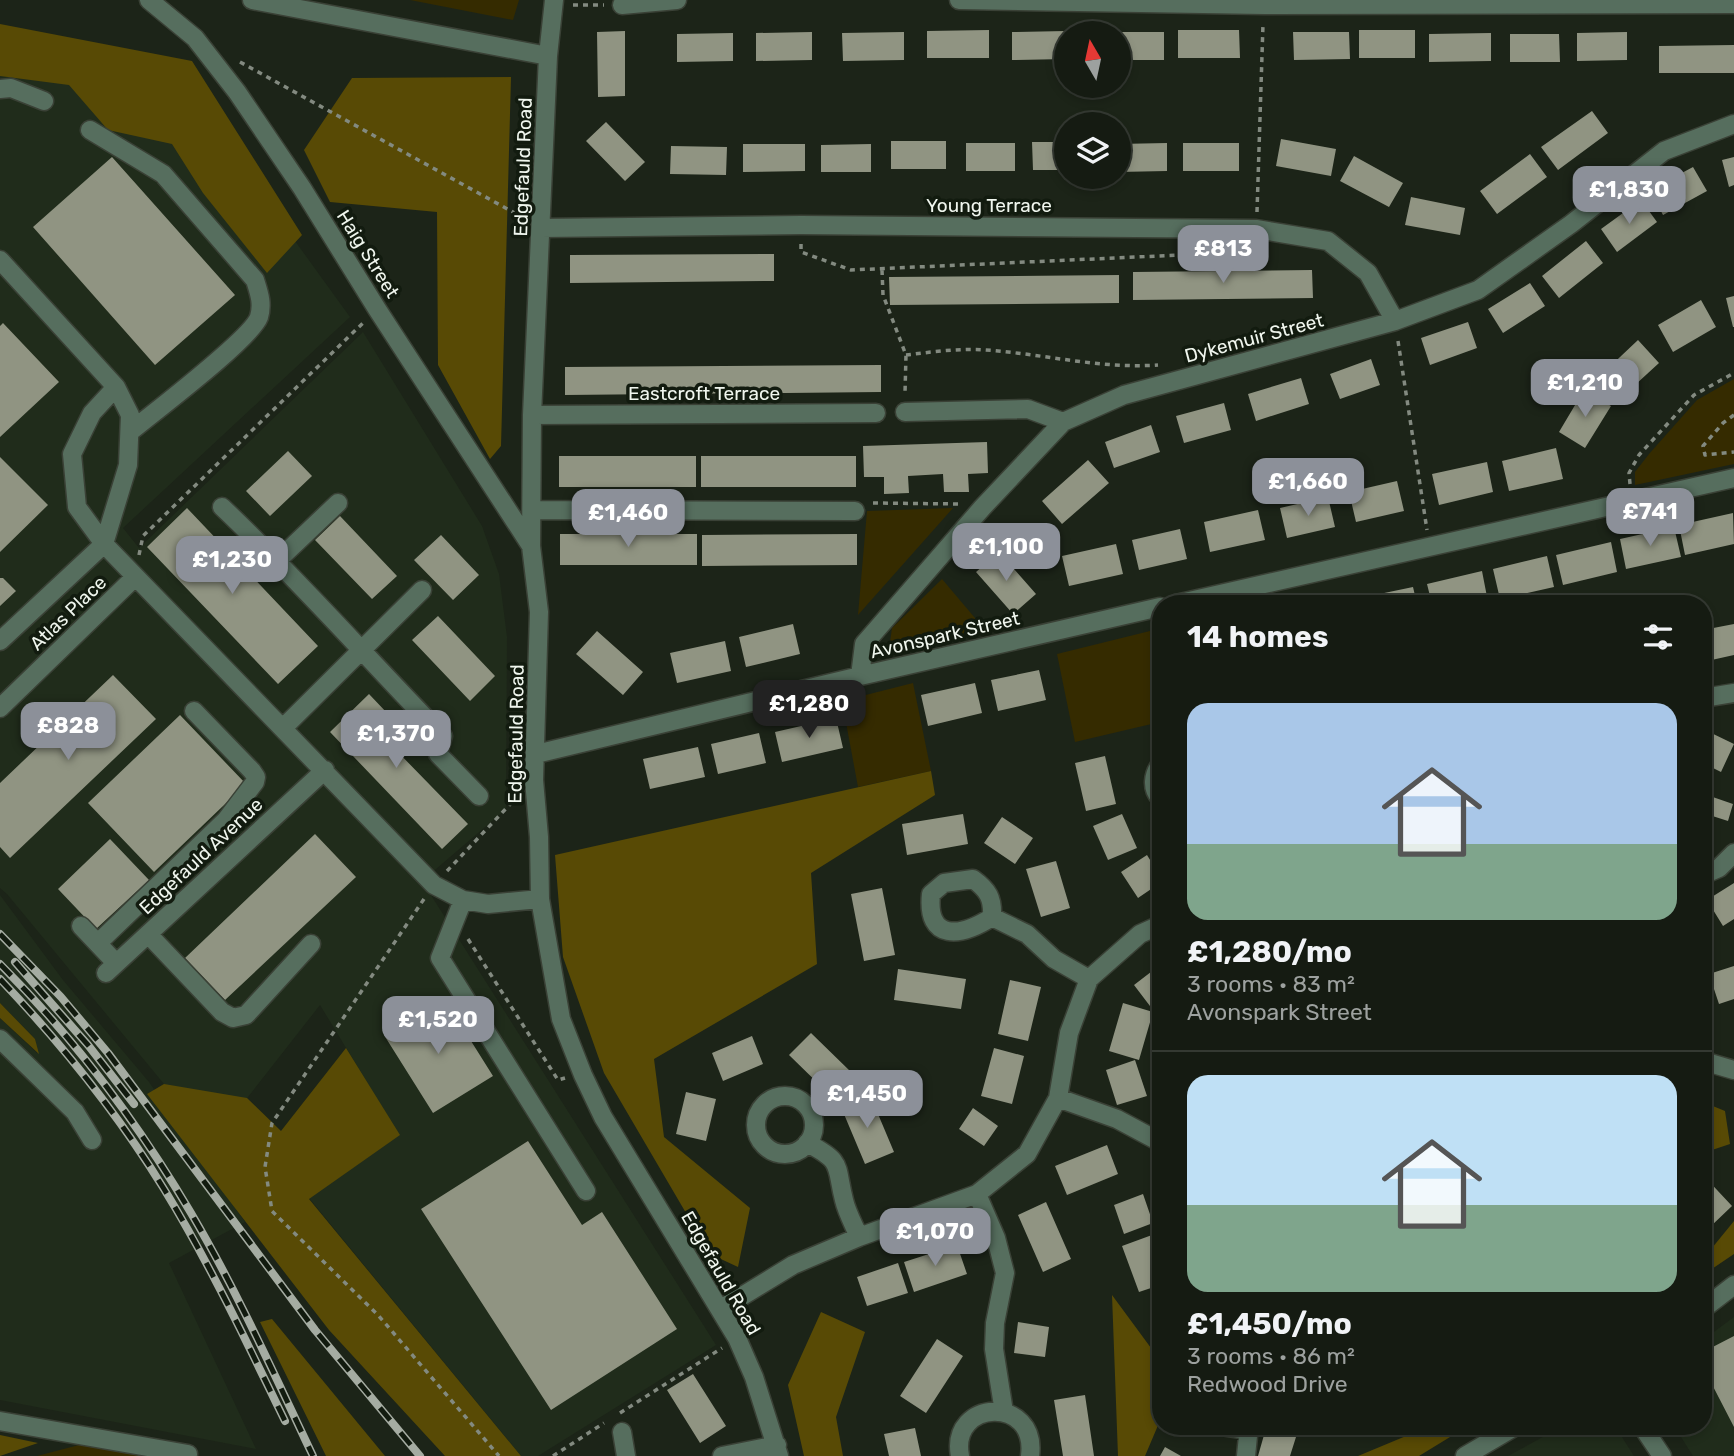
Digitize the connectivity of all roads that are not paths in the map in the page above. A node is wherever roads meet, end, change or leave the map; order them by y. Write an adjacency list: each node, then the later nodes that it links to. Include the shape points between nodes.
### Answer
1 (149, 0): 29 (street, Haig Street, via 195,38 237,92)
2 (252, 0): 9 (street)
3 (677, 0): 8 (street)
4 (959, 0): 6 (street)
5 (554, 2): 9 (street, Edgefauld Road)
6 (1264, 3): 7 (street)
7 (1734, 4)
8 (622, 5)
9 (548, 57): 14 (street, Edgefauld Road)
10 (0, 89): 11 (street, via 11,88)
11 (44, 101)
12 (1734, 124): 16 (street, Dykemuir Street, via 1664,151 1478,289)
13 (90, 130): 22 (street, via 163,174 256,280 262,302 258,320 233,347)
14 (541, 228): 16 (street, Young Terrace, via 1256,229 1328,240 1368,273); 20 (street, Edgefauld Road)
15 (0, 260): 17 (street)
16 (1395, 321): 21 (street, Dykemuir Street, via 1124,395)
17 (116, 387): 22 (street, via 130,415); 28 (street, via 92,413 72,454 77,507)
18 (905, 412): 21 (street, via 1028,409)
19 (876, 413): 20 (street, Eastcroft Terrace)
20 (532, 415): 26 (street, Edgefauld Road)
21 (1063, 422): 37 (street, Dykemuir Street, via 864,644)
22 (130, 432): 28 (street, via 128,465)
23 (1734, 478): 33 (street)
24 (338, 503): 30 (street)
25 (222, 507): 30 (street)
26 (532, 510): 27 (street); 29 (street, Edgefauld Road)
27 (855, 511)
28 (104, 544): 31 (street); 35 (street)
29 (531, 546): 43 (street, Edgefauld Road, via 539,612)
30 (278, 560): 36 (street)
31 (134, 578): 40 (street, Atlas Place); 42 (street)
32 (422, 590): 36 (street)
33 (1215, 595)
34 (1152, 609): 37 (street, Avonspark Street)
35 (0, 641)
36 (360, 651): 42 (street); 45 (street, via 443,736 438,754)
37 (860, 676): 43 (street, Avonspark Street)
38 (1734, 693): 39 (street)
39 (1712, 697)
40 (0, 708)
41 (194, 711): 46 (street, via 256,777)
42 (283, 728): 44 (street)
43 (536, 754): 50 (street, Edgefauld Road)
44 (325, 770): 47 (street, Edgefauld Avenue); 51 (street, via 434,885)
45 (479, 796)
46 (226, 820): 47 (street); 56 (street)
47 (247, 842): 55 (street, Edgefauld Avenue)
48 (1734, 853): 49 (street)
49 (1712, 871)
50 (540, 899): 51 (street, via 488,904); 71 (street, Edgefauld Road, via 561,1019 583,1075 603,1117)
51 (463, 900): 66 (street, via 440,958)
52 (992, 917): 58 (street, via 1027,934 1054,959)
53 (81, 926): 56 (street)
54 (1152, 929): 58 (street)
55 (148, 934): 56 (street, Edgefauld Avenue, via 111,968); 57 (street, via 233,1018 246,1015)
56 (98, 943)
57 (311, 944)
58 (1089, 979): 62 (street, via 1069,1033)
59 (0, 1039): 64 (street, via 75,1112)
60 (1712, 1063): 61 (street)
61 (1734, 1070)
62 (1058, 1098): 63 (street, via 1117,1119); 67 (street, via 1027,1154)
63 (1152, 1138)
64 (92, 1140)
65 (807, 1143): 68 (street, via 836,1164 844,1202)
66 (586, 1191)
67 (977, 1194): 68 (street); 72 (street, via 1005,1273 994,1349)
68 (859, 1237): 71 (street, via 793,1265)
69 (1734, 1285): 70 (street)
70 (1712, 1301)
71 (721, 1309): 78 (street, Edgefauld Road, via 754,1377)
72 (1004, 1412): 82 (street, via 992,1411 970,1420 958,1441); 83 (street, via 1015,1417 1029,1435)
73 (0, 1420): 79 (street)
74 (622, 1432): 80 (street)
75 (1248, 1435): 84 (street)
76 (1501, 1435): 85 (street)
77 (1648, 1435): 86 (street)
78 (778, 1451): 81 (street)
79 (187, 1454)
80 (626, 1456)
81 (722, 1456)
82 (960, 1456)
83 (1030, 1456)
84 (1246, 1456)
85 (1465, 1456)
86 (1662, 1456)

